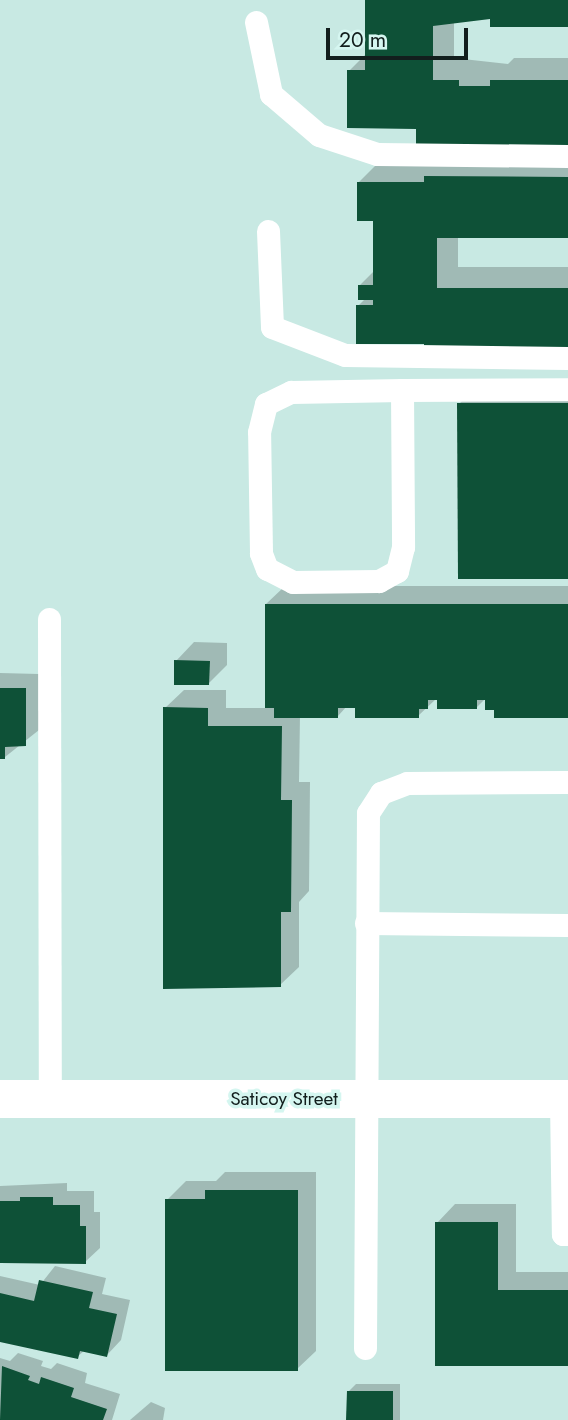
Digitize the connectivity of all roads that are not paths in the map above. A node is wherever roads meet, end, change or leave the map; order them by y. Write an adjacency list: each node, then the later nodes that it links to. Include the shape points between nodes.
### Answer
1 (256, 22): 2 (lane, via 271,94 319,135 377,154)
2 (568, 156)
3 (268, 231): 4 (lane, via 272,327 345,355)
4 (568, 358)
5 (568, 389): 6 (lane)
6 (402, 390): 6 (lane, via 291,392 266,404 259,432 261,553 267,569 293,582 379,581 397,571 403,547)
7 (48, 619): 12 (lane)
8 (568, 782): 9 (lane, via 407,783 381,793 368,813)
9 (366, 923): 10 (lane); 13 (lane)
10 (568, 925)
11 (0, 1099): 12 (main road, Saticoy Street)
12 (50, 1099): 13 (main road, Saticoy Street)
13 (363, 1099): 14 (main road, Saticoy Street); 16 (lane)
14 (565, 1099): 15 (lane, via 563,1234)
15 (568, 1234)
16 (365, 1348)

